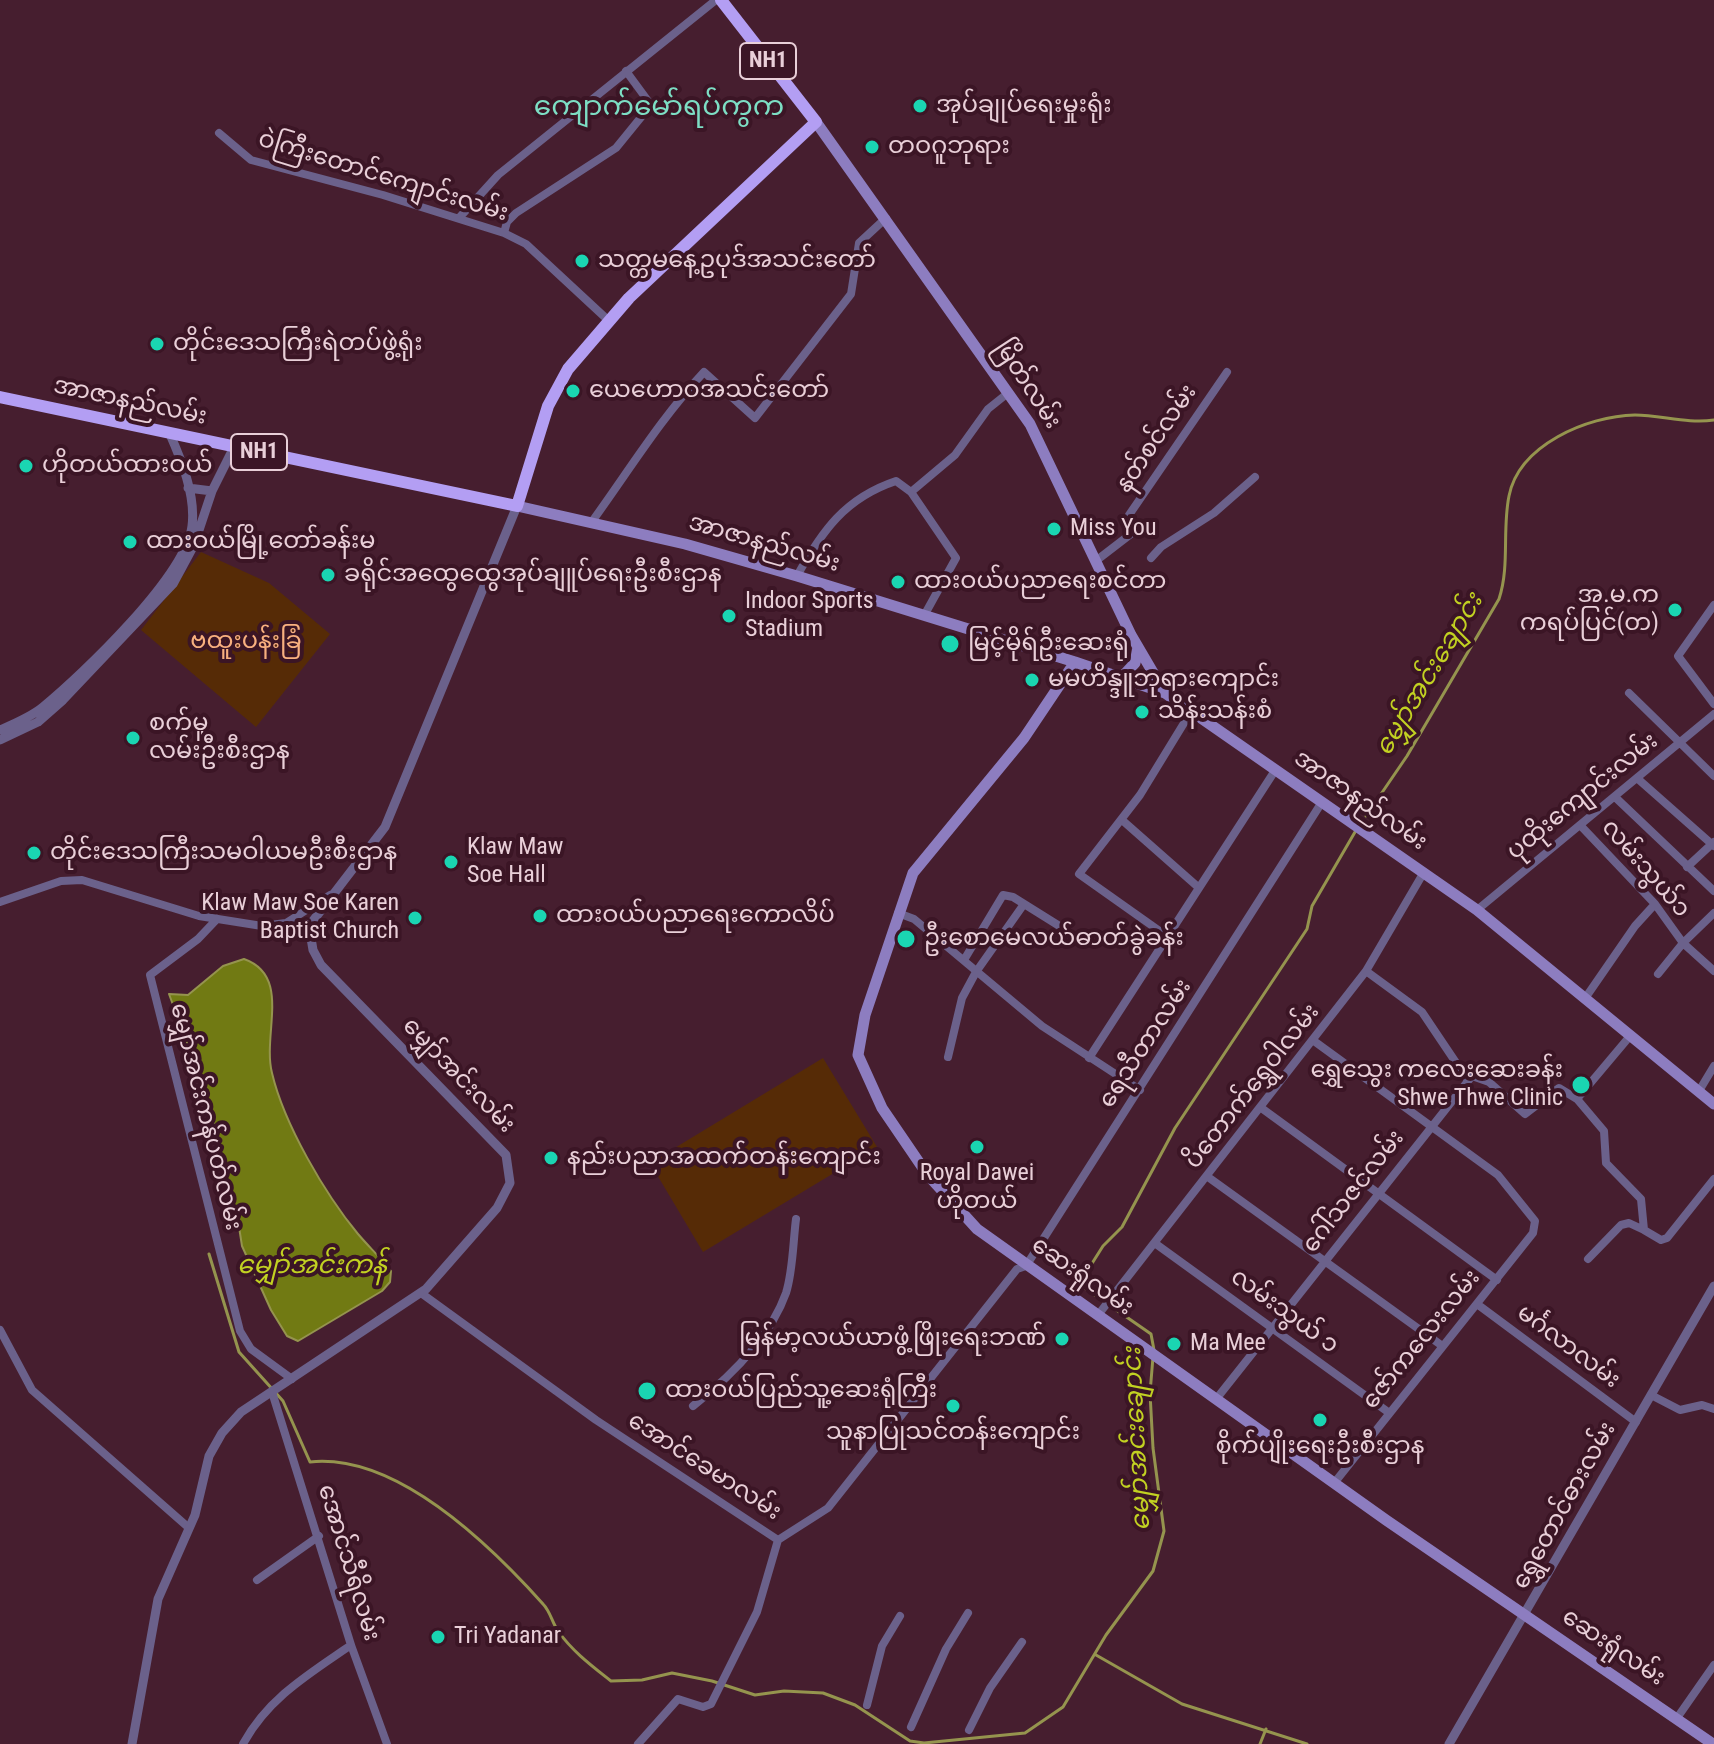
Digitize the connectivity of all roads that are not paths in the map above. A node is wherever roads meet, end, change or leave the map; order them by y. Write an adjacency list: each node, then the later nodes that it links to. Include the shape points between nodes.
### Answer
1 (718, 0): 2 (street); 3 (highway, NH1)
2 (626, 71): 5 (street, via 498,175); 7 (street, via 651,105 616,148 516,213)
3 (816, 122): 6 (main road, မြိတ်လမ်း); 8 (highway)
4 (219, 133): 5 (street, ဝဲကြီးတောင်ကျောင်းလမ်း, via 251,160)
5 (459, 218): 7 (street, ဝဲကြီးတောင်ကျောင်းလမ်း)
6 (887, 218): 10 (main road, မြိတ်လမ်း); 19 (street, via 859,243 851,294 755,418 704,372 672,406)
7 (504, 233): 8 (street, ဝဲကြီးတောင်ကျောင်းလမ်း, via 526,244)
8 (609, 321): 18 (highway, via 568,369 548,406)
9 (1227, 372): 21 (street, နတ်စင်လမ်း, via 1129,515 1136,530)
10 (1008, 393): 17 (street, via 988,409 955,455); 21 (main road, မြိတ်လမ်း, via 1030,424)
11 (0, 397): 12 (highway, အာဇာနည်လမ်း / NH1)
12 (169, 432): 13 (highway, အာဇာနည်လမ်း / NH1); 15 (street)
13 (234, 447): 16 (street); 18 (highway, အာဇာနည်လမ်း / NH1)
14 (1255, 477): 20 (street)
15 (188, 488): 16 (street); 33 (street, via 192,529 167,580 41,709)
16 (212, 491): 34 (street, via 194,545 173,584 63,700 38,722)
17 (911, 492): 22 (street, via 896,481 851,504 822,531); 24 (street, via 956,558)
18 (517, 506): 19 (main road, အာဇာနည်လမ်း); 48 (street, မျှော်အင်းလမ်း, via 385,827)
19 (591, 523): 22 (main road, အာဇာနည်လမ်း)
20 (1151, 558)
21 (1097, 560): 25 (main road, မြိတ်လမ်း)
22 (797, 576): 24 (main road, အာဇာနည်လမ်း)
23 (1714, 605): 30 (street, via 1678,656)
24 (925, 614): 26 (main road, အာဇာနည်လမ်း)
25 (1138, 647): 27 (main road, via 1135,663); 28 (main road, မြိတ်လမ်း)
26 (1075, 662): 27 (main road, အာဇာနည်လမ်း); 53 (main road, ဆေးရုံလမ်း, via 1024,738 927,852)
27 (1121, 678): 28 (main road, အာဇာနည်လမ်း)
28 (1165, 693): 31 (main road, အာဇာနည်လမ်း)
29 (1629, 693): 35 (street)
30 (1714, 704)
31 (1192, 710): 36 (main road, အာဇာနည်လမ်း); 41 (street)
32 (1714, 714): 35 (street, ပုထိုးကျောင်းလမ်း)
33 (0, 730)
34 (0, 740)
35 (1679, 745): 37 (street); 38 (street, ပုထိုးကျောင်းလမ်း)
36 (1276, 769): 40 (main road, အာဇာနည်လမ်း); 46 (street)
37 (1714, 776)
38 (1638, 779): 39 (street, ပုထိုးကျောင်းလမ်း); 43 (street)
39 (1615, 797): 42 (street, ပုထိုးကျောင်းလမ်း); 44 (street)
40 (1322, 802): 45 (main road, အာဇာနည်လမ်း); 71 (street, ရေသီတာလမ်း)
41 (1122, 820): 46 (street); 57 (street, via 1079,874)
42 (1580, 825): 51 (street, လမ်းသွယ်၁); 52 (street, ပုထိုးကျောင်းလမ်း)
43 (1713, 844): 44 (street)
44 (1687, 867): 47 (street)
45 (1424, 872): 52 (main road, အာဇာနည်လမ်း); 60 (street, ပိတောက်ရွှေဝါလမ်း)
46 (1198, 887): 57 (street)
47 (1714, 891)
48 (330, 895): 55 (street, via 286,923 262,926); 88 (street, မျှော်အင်းလမ်း, via 309,926 321,965 496,1144 511,1170 497,1208)
49 (0, 902): 55 (street, via 61,881 82,880)
50 (1024, 904): 56 (street); 59 (street, via 1003,895); 62 (street)
51 (1655, 904): 58 (street, လမ်းသွယ်၁); 64 (street)
52 (1477, 910): 64 (main road, အာဇာနည်လမ်း)
53 (898, 913): 59 (street, via 914,919); 85 (main road, ဆေးရုံလမ်း, via 865,1015 858,1055 882,1108 948,1201)
54 (1712, 918): 58 (street)
55 (217, 919): 94 (street, မျှော်အင်းကန်ပတ်လမ်း, via 150,975 240,1331 251,1349)
56 (1069, 932)
57 (1168, 937): 68 (street)
58 (1683, 943): 61 (street, လမ်းသွယ်၁); 63 (street)
59 (964, 960): 62 (street)
60 (1366, 971): 66 (street, ပိတောက်ရွှေဝါလမ်း); 70 (street, via 1422,1012)
61 (1714, 971)
62 (976, 972): 67 (street, via 962,998); 68 (street)
63 (1658, 974)
64 (1586, 997): 65 (main road, အာဇာနည်လမ်း)
65 (1630, 1036): 72 (main road, အာဇာနည်လမ်း); 73 (street)
66 (1314, 1041): 75 (street, ပိတောက်ရွှေဝါလမ်း); 76 (street)
67 (948, 1057)
68 (1089, 1058): 71 (street)
69 (1714, 1066): 72 (street)
70 (1467, 1079): 73 (street, via 1475,1076 1489,1082 1525,1114 1559,1088); 76 (street, ဂေါ်သဇင်လမ်း)
71 (1140, 1090): 85 (street, ရေသီတာလမ်း)
72 (1699, 1091): 74 (main road, အာဇာနည်လမ်း)
73 (1577, 1099): 81 (street, via 1604,1131 1606,1163 1641,1199)
74 (1714, 1104)
75 (1260, 1107): 77 (street, ပိတောက်ရွှေဝါလမ်း); 79 (street)
76 (1432, 1127): 79 (street, ဂေါ်သဇင်လမ်း); 86 (street, ဇော်ကလေးလမ်း, via 1498,1175 1535,1221 1533,1233)
77 (1208, 1177): 82 (street, ပိတောက်ရွှေဝါလမ်း); 84 (street)
78 (1714, 1179): 81 (street, via 1667,1238)
79 (1379, 1193): 84 (street, ဂေါ်သဇင်လမ်း); 86 (street)
80 (796, 1219): 98 (street, via 787,1291 775,1317 722,1384)
81 (1644, 1230): 83 (street, via 1625,1223)
82 (1156, 1244): 90 (street, ပိတောက်ရွှေဝါလမ်း); 91 (street, လမ်းသွယ် ၁)
83 (1588, 1259)
84 (1326, 1260): 91 (street, ဂေါ်သဇင်လမ်း); 93 (street)
85 (1026, 1266): 90 (main road, ဆေးရုံလမ်း); 105 (street, အောင်ခေမာလမ်း, via 1017,1269 828,1508)
86 (1497, 1280): 89 (street, ဇော်ကလေးလမ်း)
87 (1714, 1286): 96 (street, ရွှေတောင်ဓားလမ်း)
88 (421, 1293): 94 (street, မျှော်အင်းလမ်း); 105 (street, အောင်ခေမာလမ်း, via 596,1420)
89 (1477, 1304): 93 (street, ဇော်ကလေးလမ်း); 101 (street, မင်္ဂလာလမ်း)
90 (1098, 1315): 97 (main road, ဆေးရုံလမ်း)
91 (1272, 1328): 97 (street, ဂေါ်သဇင်လမ်း); 100 (street, လမ်းသွယ် ၁)
92 (0, 1330): 103 (street, via 32,1390)
93 (1441, 1345): 100 (street, ဇော်ကလေးလမ်း)
94 (292, 1379): 95 (street, မျှော်အင်းလမ်း)
95 (272, 1392): 103 (street, မျှော်အင်းလမ်း, via 241,1412 214,1445); 104 (street, အောင်သီရိလမ်း)
96 (1651, 1395): 99 (street, via 1680,1410 1702,1405); 101 (street, ရွှေတောင်ဓားလမ်း)
97 (1217, 1398): 102 (main road, ဆေးရုံလမ်း)
98 (693, 1406)
99 (1714, 1409)
100 (1388, 1412): 102 (street, ဇော်ကလေးလမ်း)
101 (1636, 1422): 109 (street, ရွှေတောင်ဓားလမ်း)
102 (1335, 1482): 109 (main road, ဆေးရုံလမ်း)
103 (189, 1528): 117 (street, မျှော်အင်းလမ်း, via 158,1599)
104 (319, 1536): 106 (street); 111 (street, အောင်သီရိလမ်း)
105 (778, 1540): 120 (street, via 757,1612 711,1704 703,1707 678,1699)
106 (257, 1580)
107 (968, 1613): 115 (street)
108 (900, 1616): 113 (street, via 882,1646)
109 (1526, 1617): 114 (main road, ဆေးရုံလမ်း); 121 (street, ရွှေတောင်ဓားလမ်း)
110 (1022, 1642): 116 (street)
111 (351, 1645): 118 (street, via 271,1703); 119 (street, အောင်သီရိလမ်း)
112 (1714, 1665): 114 (street)
113 (867, 1705)
114 (1677, 1718): 122 (main road, ဆေးရုံလမ်း)
115 (911, 1727)
116 (969, 1730)
117 (132, 1744)
118 (243, 1744)
119 (387, 1744)
120 (638, 1744)
121 (1449, 1744)
122 (1713, 1744)

